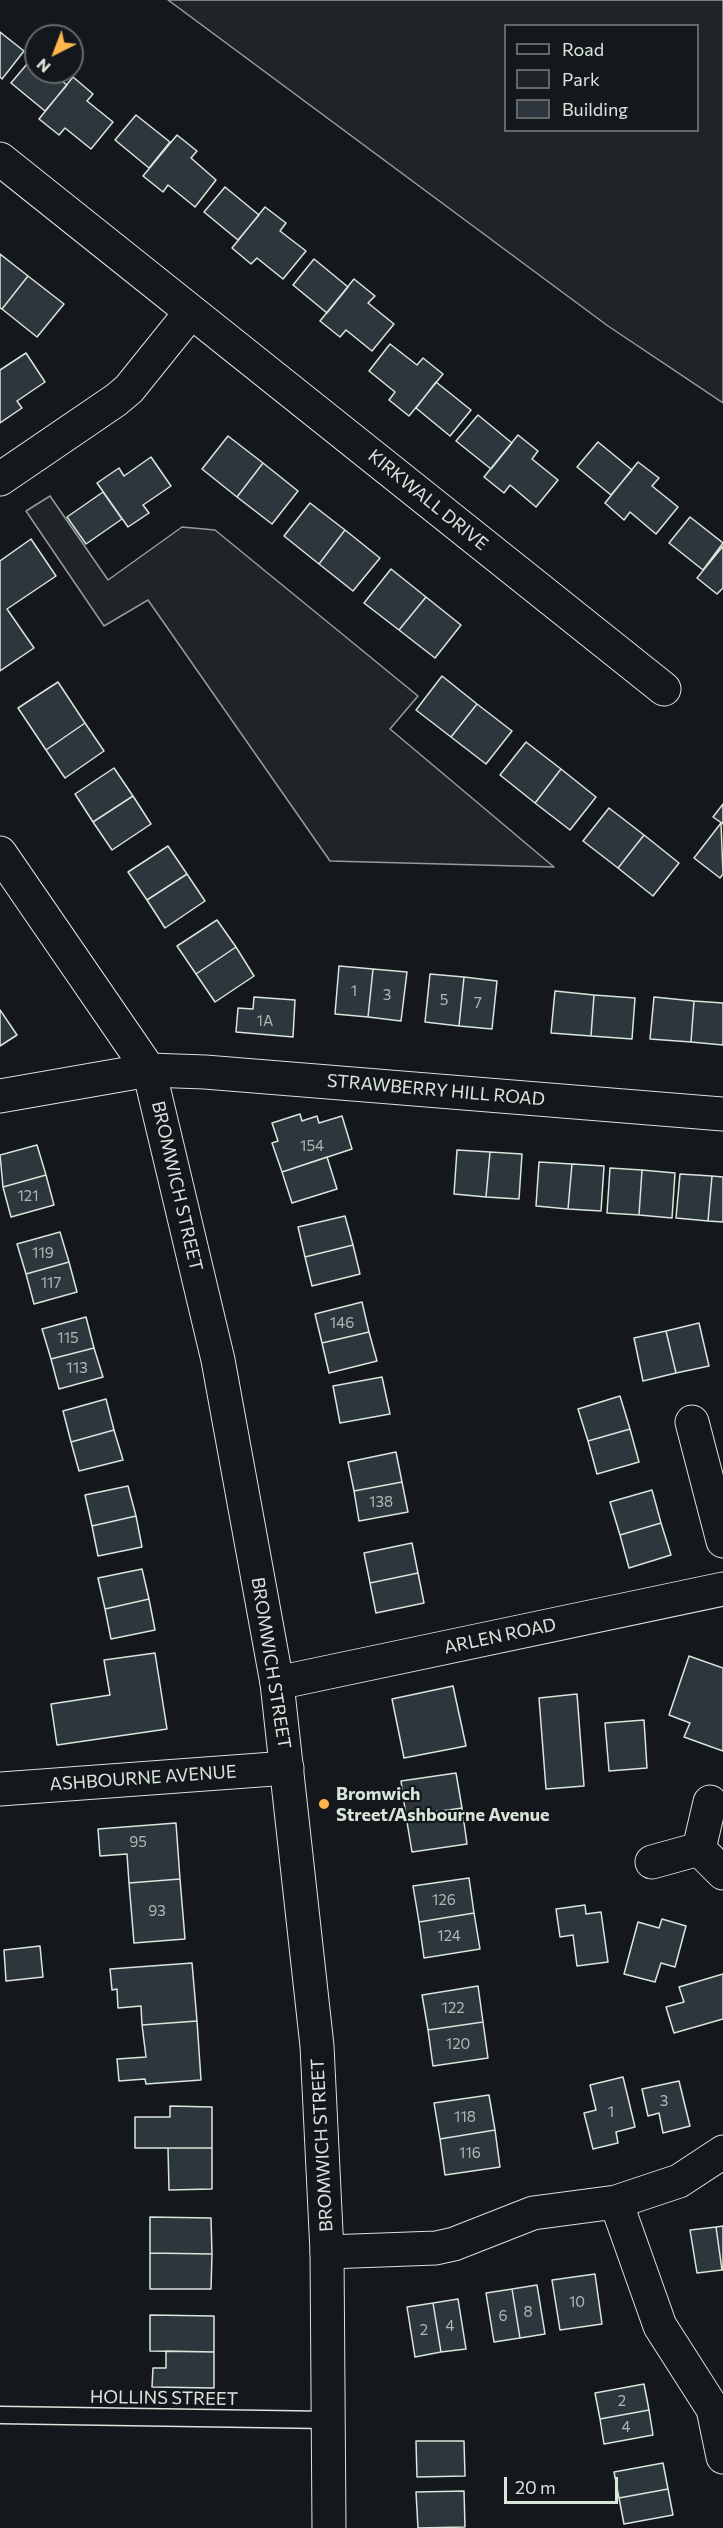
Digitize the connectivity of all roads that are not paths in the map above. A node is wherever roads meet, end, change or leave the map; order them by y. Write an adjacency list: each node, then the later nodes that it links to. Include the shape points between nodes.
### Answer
1 (0, 159): 2 (street, KIRKWALL DRIVE)
2 (191, 312): 3 (street, via 129,389); 4 (street, KIRKWALL DRIVE)
3 (0, 479)
4 (664, 689)
5 (0, 853): 6 (street, BROMWICH STREET)
6 (149, 1070): 7 (street, STRAWBERRY HILL ROAD); 8 (street, STRAWBERRY HILL ROAD); 12 (street, BROMWICH STREET, via 218,1360)
7 (0, 1096)
8 (723, 1114)
9 (693, 1422): 10 (street)
10 (723, 1540)
11 (723, 1588): 12 (street, ARLEN ROAD)
12 (277, 1683): 13 (street, BROMWICH STREET)
13 (286, 1768): 14 (street, ASHBOURNE AVENUE); 21 (street, BROMWICH STREET, via 317,2046)
14 (0, 1789)
15 (710, 1802): 16 (street)
16 (699, 1850): 17 (street); 18 (street)
17 (652, 1862)
18 (723, 1873)
19 (723, 2152): 20 (street, via 679,2181)
20 (616, 2202): 21 (street, via 533,2213 436,2248); 24 (street, via 660,2326 713,2409)
21 (327, 2252): 23 (street, BROMWICH STREET)
22 (0, 2415): 23 (lane, HOLLINS STREET)
23 (328, 2420): 25 (street, BROMWICH STREET)
24 (723, 2457)
25 (329, 2528)

